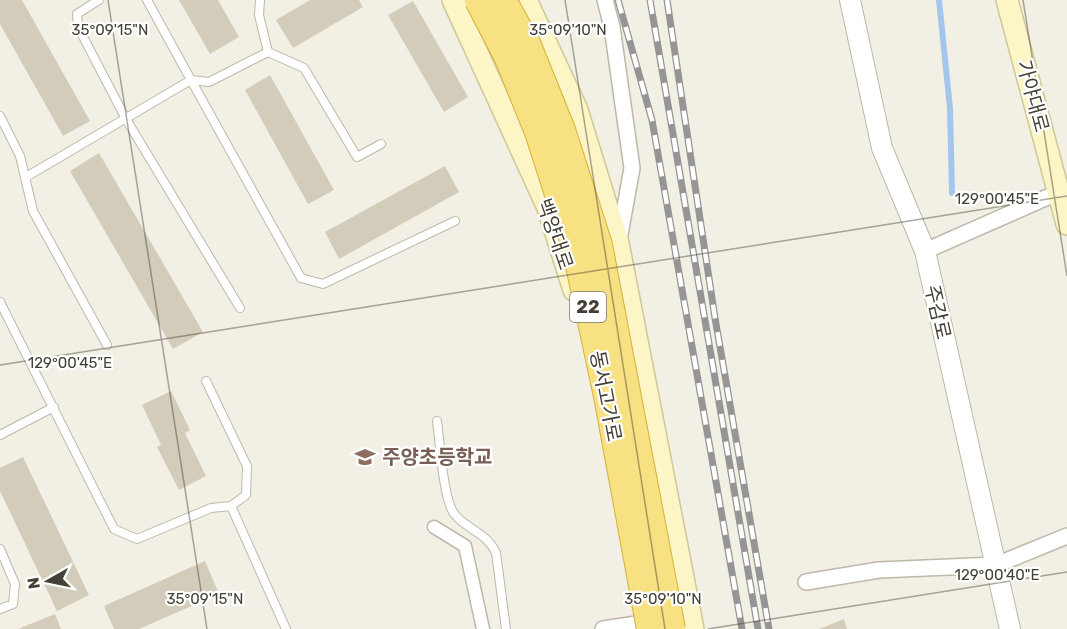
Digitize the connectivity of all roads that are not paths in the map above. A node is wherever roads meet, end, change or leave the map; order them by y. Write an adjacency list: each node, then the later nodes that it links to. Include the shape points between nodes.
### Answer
1 (99, 0): 14 (lane, via 77,14 78,27)
2 (147, 0): 12 (lane)
3 (260, 0): 11 (lane, via 259,15)
4 (453, 0): 38 (main road, 백양대로, via 548,208 581,312)
5 (478, 0): 38 (highway, 동서고가로 / 22, bridge, via 508,58 538,132 575,247 607,396)
6 (503, 0): 37 (highway, 동서고가로 / 22, bridge, via 527,43 562,130 599,245 643,480)
7 (526, 0): 20 (main road, via 577,110)
8 (605, 0): 20 (street, via 632,168)
9 (850, 0): 21 (street, 주감로, via 882,148)
10 (1007, 0): 17 (main road, 가야대로)
11 (268, 52): 12 (lane, via 209,82); 15 (lane, via 304,68 357,157)
12 (191, 80): 14 (lane); 18 (lane, via 301,278 323,284)
13 (0, 116): 16 (lane)
14 (126, 119): 16 (lane); 23 (lane)
15 (381, 144)
16 (26, 177): 24 (lane, via 33,211)
17 (1059, 192): 19 (main road, 가야대로); 21 (street)
18 (455, 221)
19 (1067, 224)
20 (618, 243): 37 (main road)
21 (924, 251): 33 (street, 주감로)
22 (0, 302): 26 (lane)
23 (240, 308)
24 (107, 345)
25 (206, 381): 29 (lane, via 247,466 246,495)
26 (54, 407): 28 (lane); 29 (lane, via 114,529 137,539 211,508)
27 (437, 421): 40 (lane, via 454,513 491,541 496,553)
28 (0, 435)
29 (231, 506): 39 (lane)
30 (434, 527): 36 (street, via 465,546)
31 (1067, 536): 33 (street)
32 (0, 549): 35 (lane, via 15,584 13,603)
33 (996, 565): 34 (street, via 879,570); 42 (street, 주감로)
34 (806, 582)
35 (0, 609)
36 (482, 623)
37 (686, 625): 38 (street)
38 (642, 627): 41 (street)
39 (286, 629)
40 (506, 629)
41 (603, 629)
42 (1011, 629)

